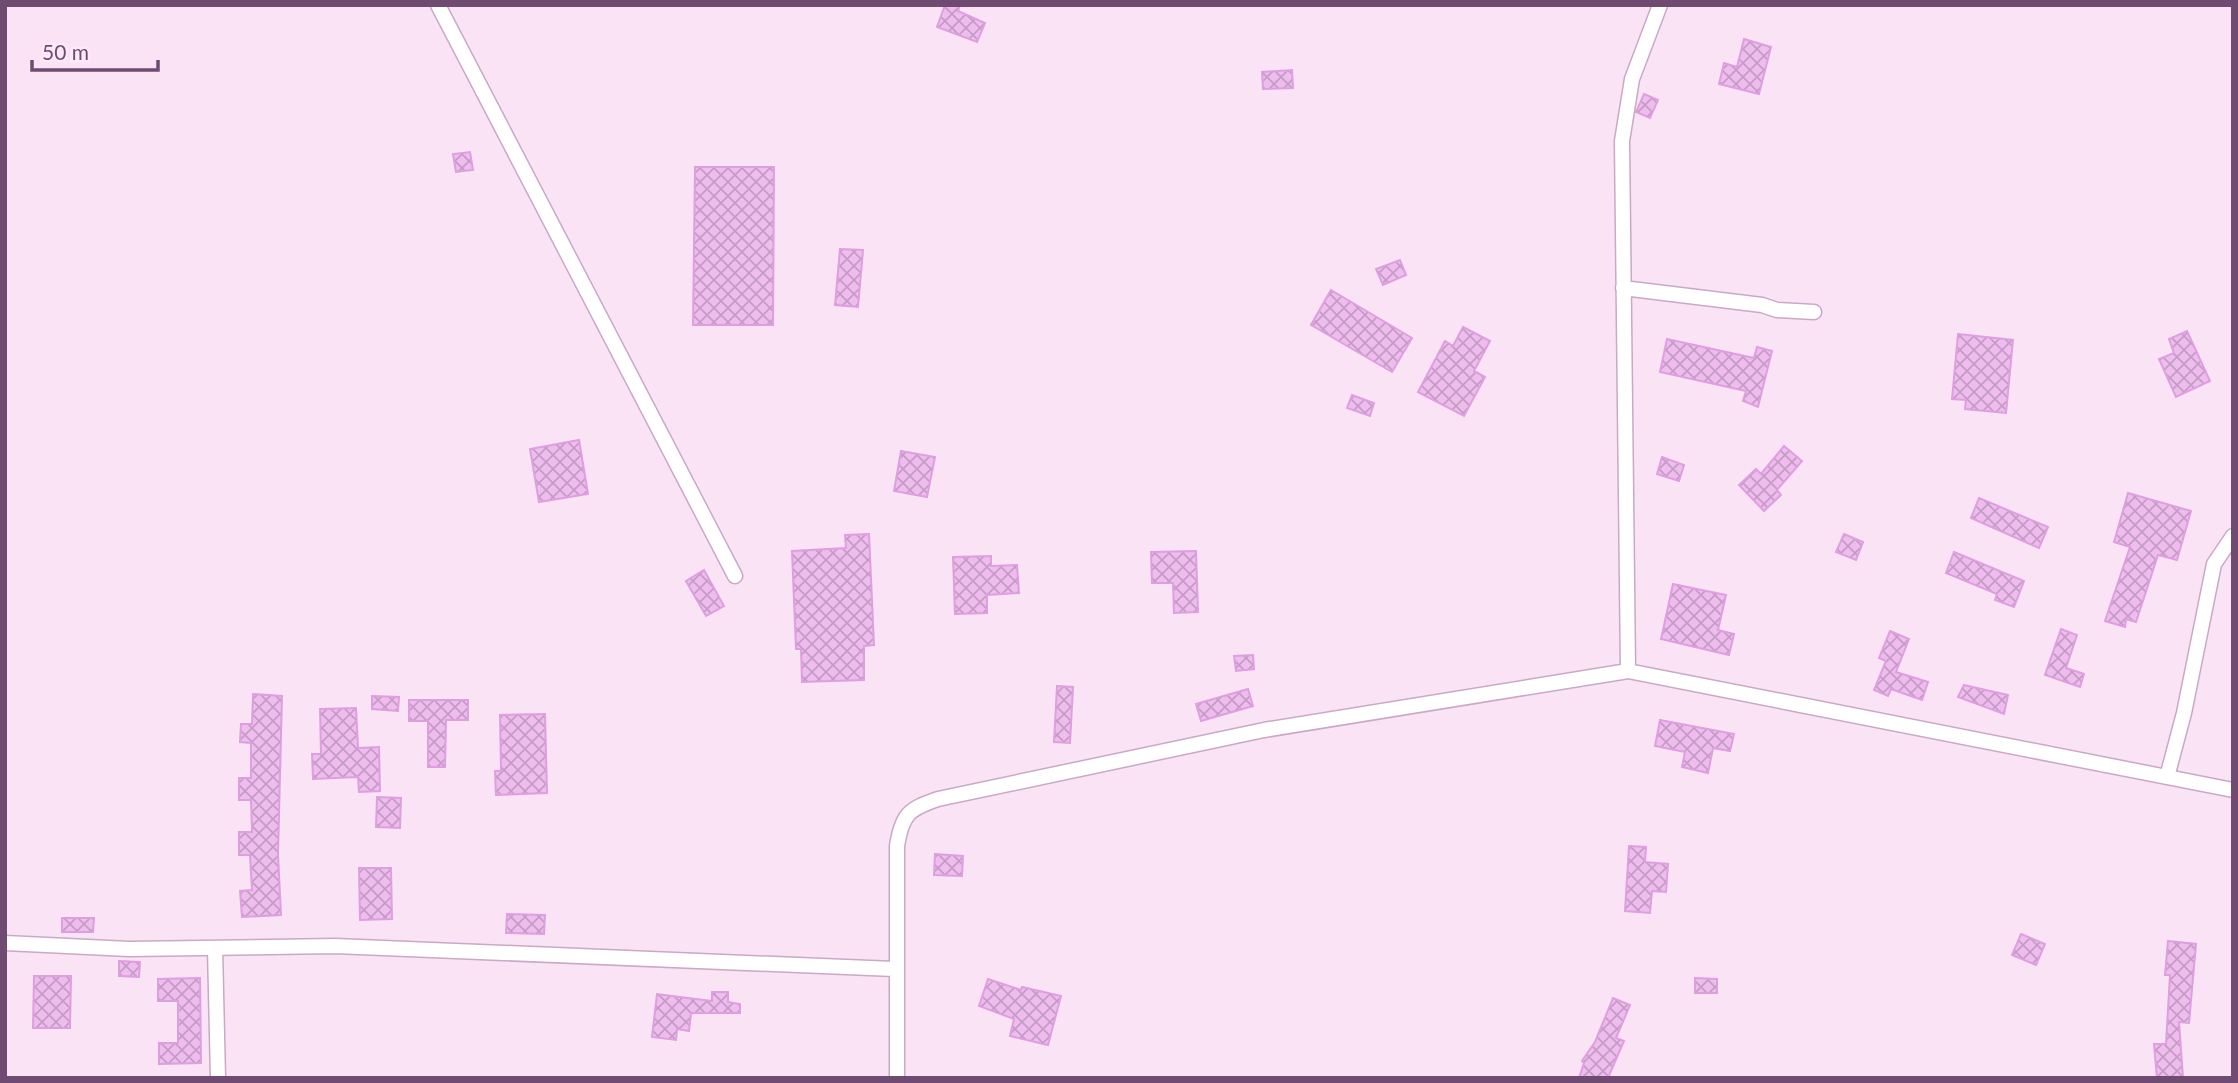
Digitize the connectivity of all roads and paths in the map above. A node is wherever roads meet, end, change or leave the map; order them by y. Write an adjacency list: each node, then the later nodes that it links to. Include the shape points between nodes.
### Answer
1 (438, 5): 6 (street)
2 (1660, 5): 3 (street, via 1632,79 1623,131)
3 (1623, 288): 4 (street); 7 (street)
4 (1814, 312)
5 (2233, 536): 8 (street, via 2214,564)
6 (735, 576)
7 (1628, 671): 8 (street); 12 (street, via 1265,730 912,808 900,827 897,846)
8 (2167, 777): 9 (street)
9 (2233, 790)
10 (5, 943): 11 (street)
11 (215, 948): 12 (street, via 335,946); 13 (street)
12 (894, 969): 14 (street)
13 (218, 1078)
14 (897, 1078)

